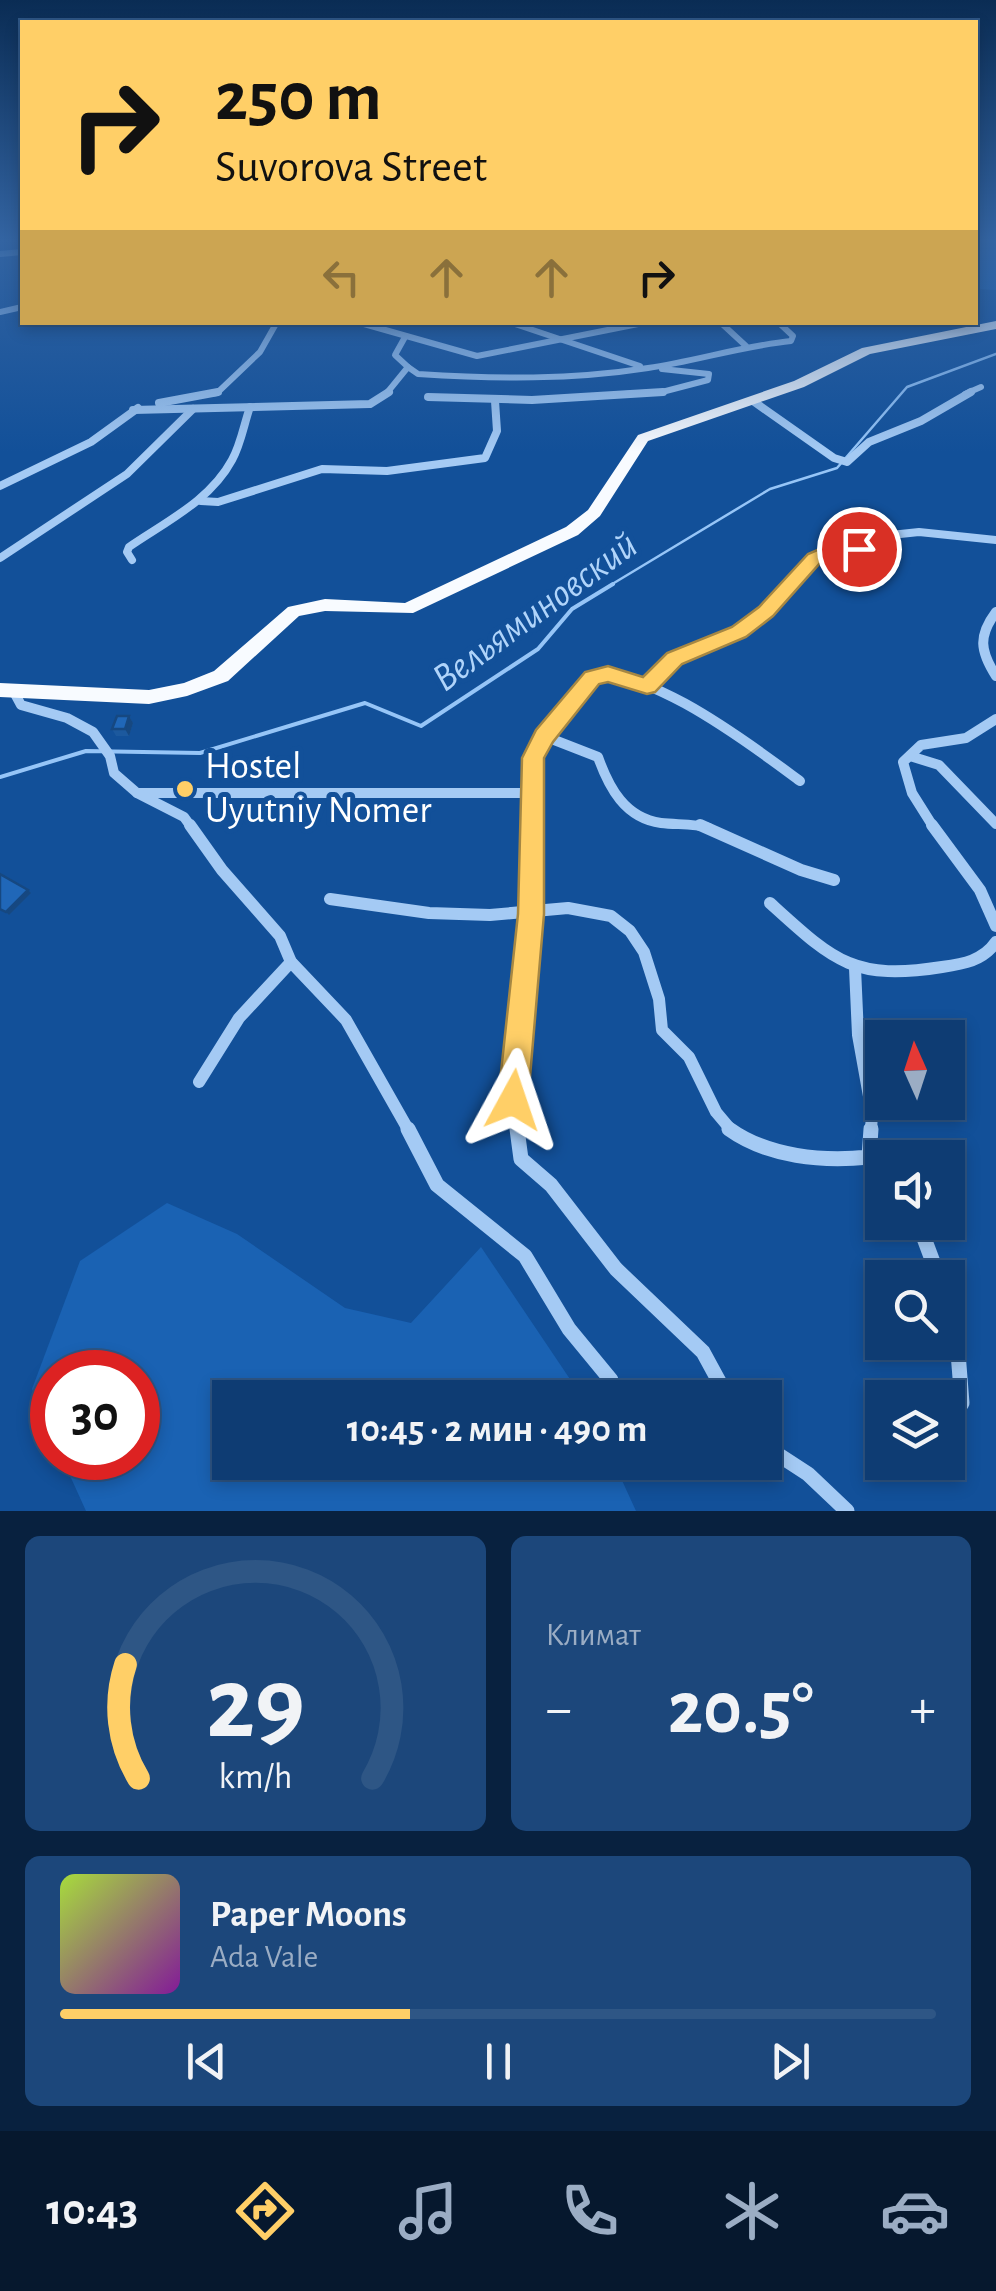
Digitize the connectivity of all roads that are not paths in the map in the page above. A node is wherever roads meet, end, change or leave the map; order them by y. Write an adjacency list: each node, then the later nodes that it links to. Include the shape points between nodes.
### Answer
1 (274, 325): 19 (street, via 260,352 217,393)
2 (368, 325): 8 (street)
3 (517, 325): 9 (street)
4 (630, 325): 9 (street)
5 (723, 325): 10 (street)
6 (781, 325): 10 (street, via 791,341)
7 (996, 325): 16 (highway, via 866,351)
8 (404, 336): 9 (street, via 477,356); 11 (street, via 395,355)
9 (551, 338): 12 (street)
10 (746, 346): 12 (street)
11 (408, 367): 12 (street, via 418,374 516,380); 17 (street, via 370,404)
12 (650, 368): 15 (street, via 709,374 708,380 662,392)
13 (981, 388): 16 (street, via 870,442 852,460 836,459)
14 (428, 397): 15 (street)
15 (495, 401): 21 (street, via 496,432 485,458 387,471 322,469 218,502)
16 (753, 401): 28 (highway, via 642,438 586,522 434,599 395,611 325,605 294,611 221,676 173,693)
17 (250, 408): 18 (street); 21 (street, via 234,457)
18 (193, 409): 19 (street); 23 (street, via 131,474)
19 (132, 410): 20 (street, via 91,442)
20 (0, 486)
21 (201, 501): 24 (street, via 129,548)
22 (996, 540): 27 (street, via 919,532 829,551 766,612 739,632 674,659)
23 (0, 558)
24 (132, 560)
25 (996, 612): 26 (street, via 978,643)
26 (996, 676)
27 (647, 686): 30 (street, via 608,674 592,678); 32 (street, via 698,711)
28 (7, 691): 33 (street, via 21,705 76,718 92,729 112,755 114,774)
29 (996, 719): 31 (street, via 966,738 921,744)
30 (544, 736): 34 (street, via 533,758); 36 (street, via 598,757 615,796 632,812 663,826 699,825)
31 (910, 756): 35 (street, via 939,765); 40 (street, via 903,772 911,791 980,889)
32 (800, 781)
33 (137, 793): 34 (street); 42 (street, via 184,817 280,936)
34 (532, 793): 39 (street)
35 (996, 824)
36 (834, 880)
37 (330, 899): 39 (street, via 418,914)
38 (770, 903): 43 (street)
39 (531, 914): 46 (street, via 608,914 628,928 643,950 662,1030 690,1057 720,1121 744,1140 842,1162); 48 (street, via 513,1100 520,1158 550,1185 616,1269 703,1352)
40 (996, 926)
41 (996, 942): 43 (street, via 966,964 896,974)
42 (291, 962): 44 (street, via 218,1042); 47 (street, via 346,1020 437,1186 525,1256 569,1329)
43 (855, 968): 45 (street)
44 (199, 1082)
45 (870, 1140)
46 (865, 1159)
47 (611, 1380)
48 (718, 1380)
49 (782, 1457): 50 (street)
50 (847, 1511)

